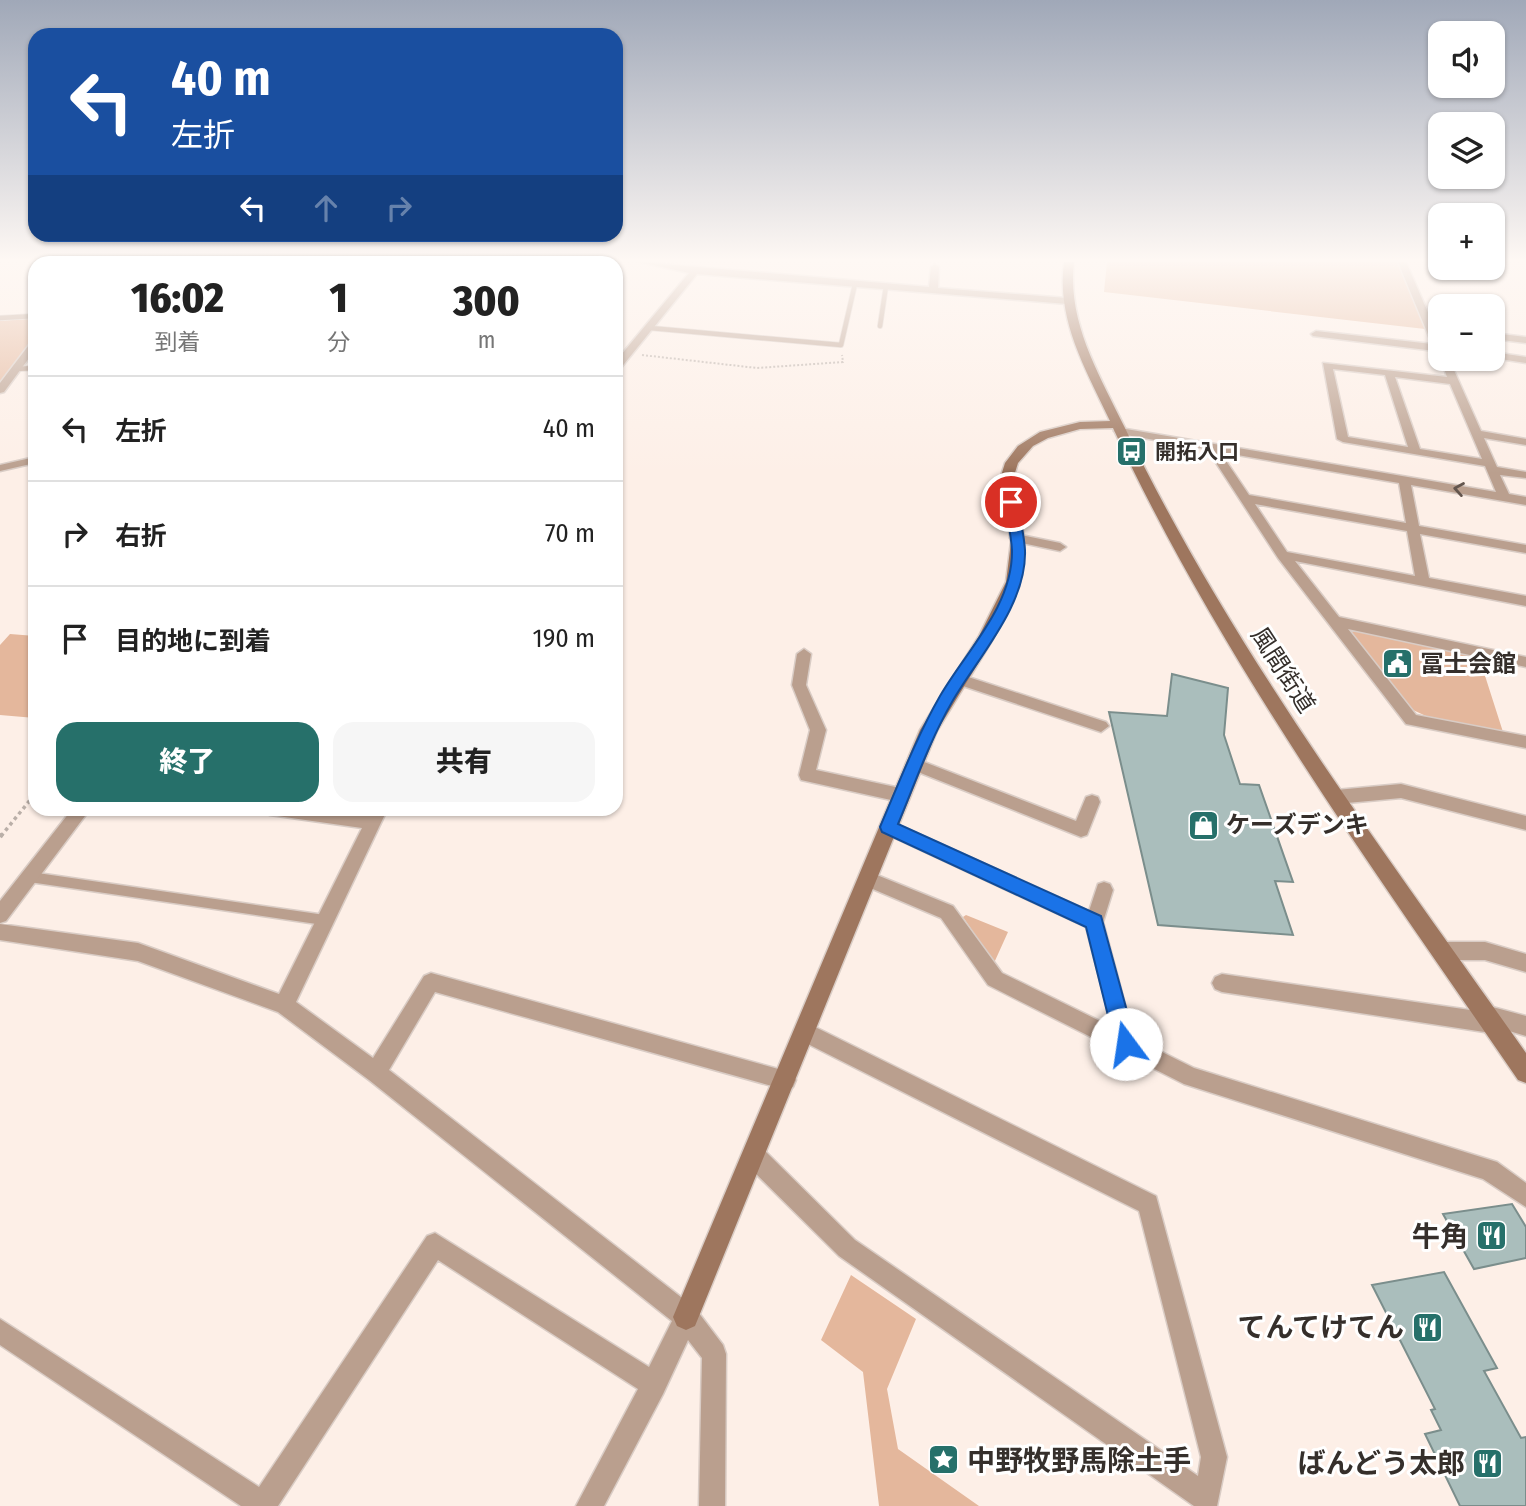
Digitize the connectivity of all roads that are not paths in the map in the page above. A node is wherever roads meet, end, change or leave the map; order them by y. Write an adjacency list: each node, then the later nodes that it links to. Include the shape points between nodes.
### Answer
1 (647, 332): 11 (street)
2 (698, 332): 3 (lane, via 841,345)
3 (844, 332)
4 (1076, 332): 19 (street, 風間街道)
5 (1316, 334): 8 (street)
6 (1505, 337): 7 (street)
7 (1526, 340)
8 (1428, 349)
9 (28, 353): 14 (street)
10 (1505, 357): 12 (street)
11 (623, 360)
12 (1526, 360)
13 (28, 368): 14 (lane)
14 (16, 369): 18 (street)
15 (1449, 371): 17 (street)
16 (1389, 373): 17 (street); 23 (street); 23 (street, via 1327,365 1343,439)
17 (1454, 381): 20 (street)
18 (0, 390)
19 (1119, 428): 22 (street); 33 (street, via 1082,424 1057,430 1024,447 1007,473); 47 (street, 風間街道, via 1246,661)
20 (1477, 434): 21 (street); 25 (street)
21 (1526, 442)
22 (1210, 445): 28 (street); 30 (street)
23 (1415, 451): 25 (street)
24 (28, 462): 26 (street)
25 (1492, 467): 27 (street); 29 (street)
26 (0, 468)
27 (1526, 475)
28 (1404, 480): 29 (street, one-way to 28); 32 (street)
29 (1503, 497): 31 (street)
30 (1244, 498): 32 (street); 36 (street)
31 (1526, 501)
32 (1414, 529): 35 (street); 37 (street)
33 (1016, 538): 34 (street); 42 (street, via 1014,580 998,620)
34 (1060, 547)
35 (1526, 549)
36 (1283, 555): 37 (street); 39 (street)
37 (1423, 581): 38 (street)
38 (1526, 601)
39 (1334, 621): 41 (street); 44 (street, via 1411,720)
40 (804, 654): 46 (street, via 799,685 818,730 807,775)
41 (1526, 662)
42 (958, 679): 43 (street); 45 (street)
43 (1101, 726)
44 (1526, 742)
45 (914, 764): 46 (street); 48 (street, via 1081,830)
46 (900, 795): 52 (street)
47 (1336, 797): 51 (street, via 1401,791); 60 (street, 風間街道)
48 (1092, 802)
49 (76, 816): 53 (street)
50 (376, 816): 57 (street)
51 (1526, 824)
52 (888, 827): 54 (street); 58 (street)
53 (30, 877): 56 (street); 57 (lane)
54 (867, 879): 66 (street); 67 (street, via 947,912 995,979)
55 (1104, 890): 58 (street)
56 (0, 915)
57 (324, 920): 63 (street)
58 (1094, 922): 67 (street)
59 (0, 932): 63 (street, via 138,952)
60 (1443, 951): 61 (street, via 1485,951); 64 (street, 風間街道)
61 (1526, 963)
62 (1222, 983): 64 (street)
63 (284, 1006): 69 (street)
64 (1488, 1019): 65 (street); 68 (street, 風間街道)
65 (1526, 1026)
66 (805, 1032): 70 (street); 71 (street, via 1148,1204 1214,1457 1207,1499 847,1248)
67 (1126, 1044): 72 (street, via 1191,1077 1489,1170)
68 (1526, 1072)
69 (376, 1073): 70 (street, via 431,982); 73 (street)
70 (786, 1080): 71 (street)
71 (754, 1156): 73 (street)
72 (1526, 1196)
73 (686, 1317): 75 (street); 78 (street, via 714,1354)
74 (0, 1331): 76 (street)
75 (654, 1385): 76 (street, via 435,1244); 77 (street)
76 (264, 1506)
77 (589, 1506)
78 (712, 1506)

